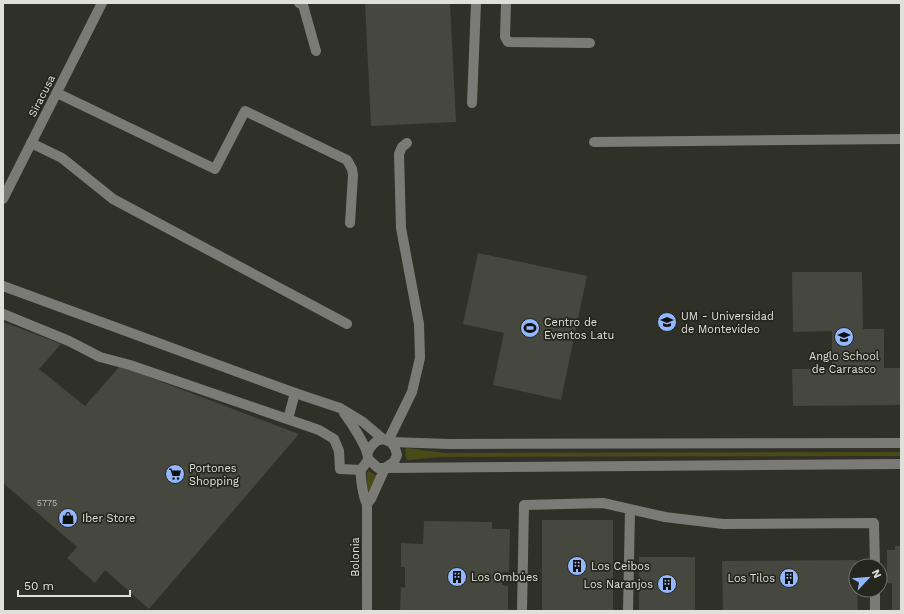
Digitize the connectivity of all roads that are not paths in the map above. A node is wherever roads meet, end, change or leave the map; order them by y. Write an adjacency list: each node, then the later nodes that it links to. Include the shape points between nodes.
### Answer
1 (102, 3): 7 (street, Siracusa)
2 (299, 3): 6 (street, via 303,5)
3 (476, 3): 8 (street)
4 (506, 3): 5 (street, via 505,37 508,42)
5 (590, 43)
6 (316, 51)
7 (57, 93): 11 (street, Siracusa); 14 (street, via 215,168 245,112 347,160 353,175)
8 (472, 103)
9 (901, 139): 10 (street)
10 (594, 142)
11 (31, 143): 13 (street, Siracusa); 17 (street, via 62,158 114,199)
12 (407, 143): 21 (street, via 399,154 401,228 419,324 420,358 412,392)
13 (3, 199)
14 (350, 223)
15 (3, 286): 18 (street)
16 (3, 314): 20 (street, via 69,341 100,357)
17 (347, 324)
18 (295, 393): 19 (street); 20 (street)
19 (340, 408): 21 (street); 23 (street, via 351,422)
20 (288, 419): 26 (street, via 319,430 334,439 339,451 340,469)
21 (388, 441): 22 (street, via 450,444); 23 (street, via 377,441); 25 (street, Bolonia, via 395,448 397,455 394,462)
22 (901, 443)
23 (368, 456): 25 (street, via 378,468); 26 (street)
24 (901, 464): 25 (street)
25 (385, 468): 27 (street, Bolonia)
26 (361, 470): 27 (street, Bolonia, via 363,496)
27 (367, 504): 31 (street, Bolonia)
28 (630, 510): 29 (street, via 723,524 874,523); 32 (street, via 603,503 524,506); 33 (street)
29 (874, 558)
30 (875, 598): 34 (street)
31 (367, 611)
32 (522, 611)
33 (628, 611)
34 (875, 611)

